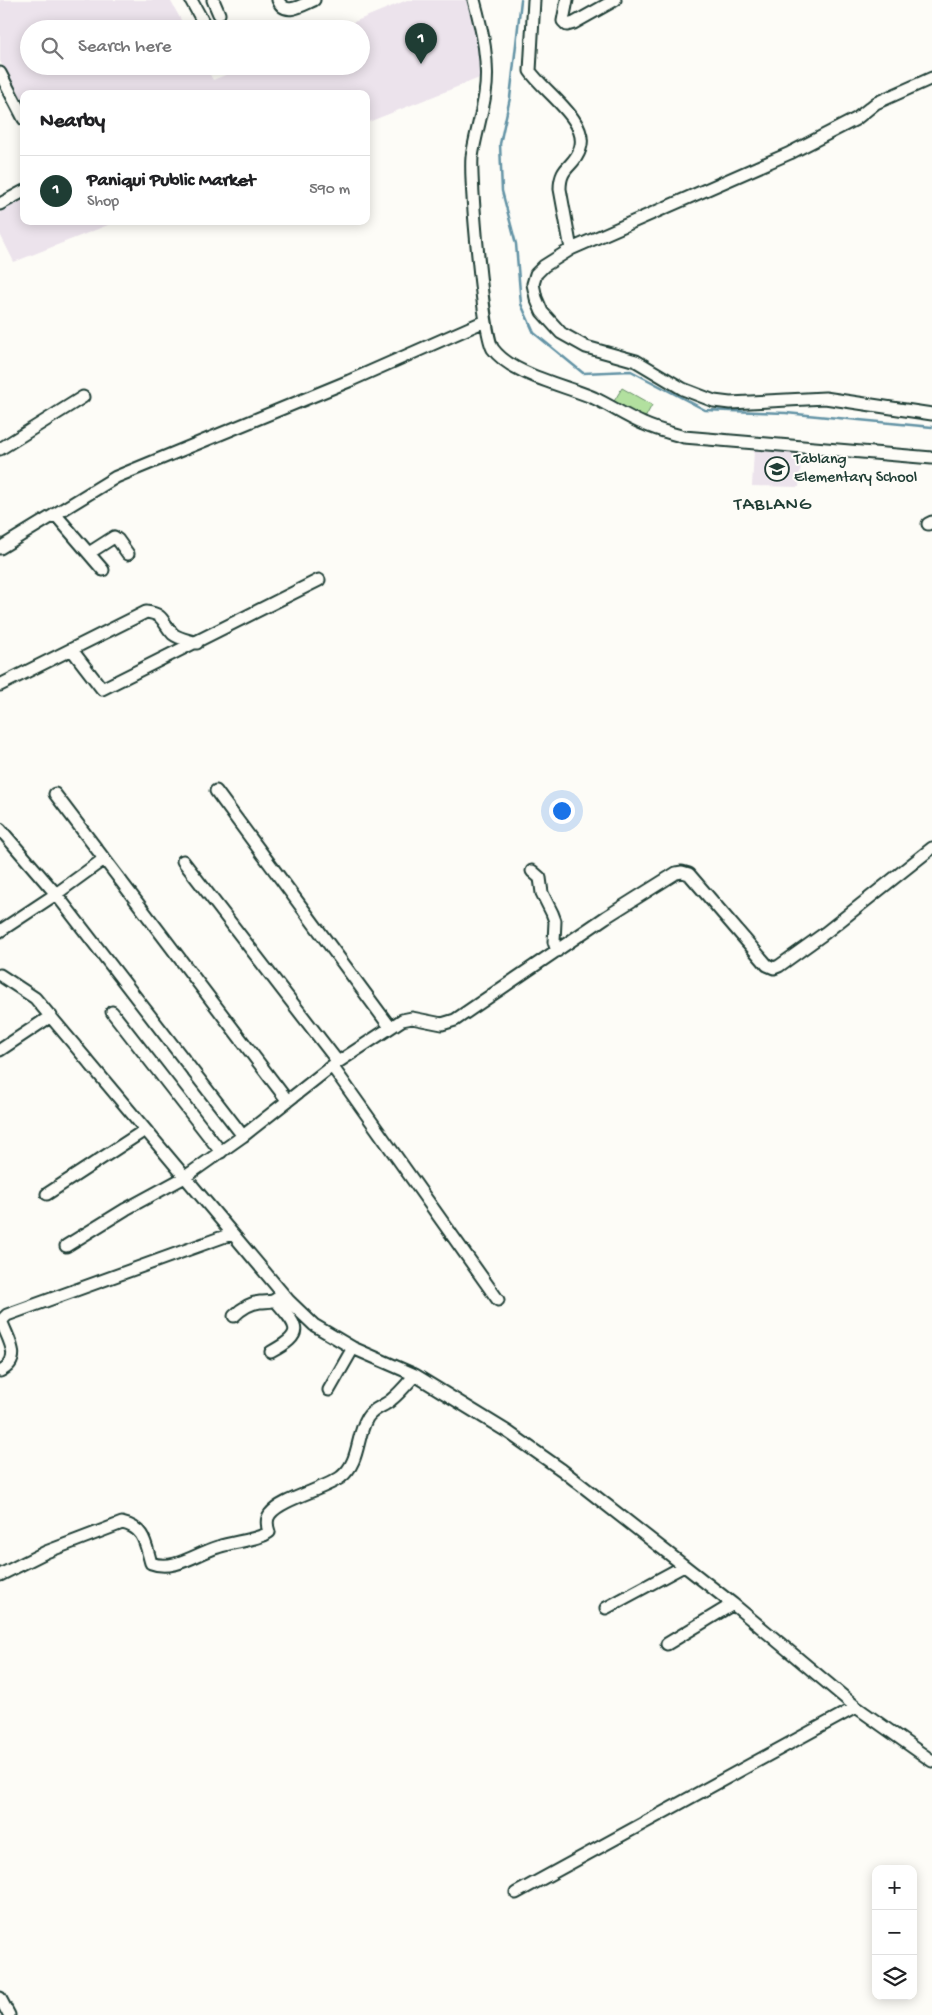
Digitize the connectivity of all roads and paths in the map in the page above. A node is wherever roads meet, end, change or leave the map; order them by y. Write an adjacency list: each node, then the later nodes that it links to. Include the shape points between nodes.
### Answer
1 (191, 0): 10 (street)
2 (212, 0): 9 (street)
3 (278, 0): 4 (street, via 287,10)
4 (314, 0)
5 (474, 0): 17 (street, via 486,70 472,160)
6 (534, 0): 16 (street, via 530,71 569,112 581,133 582,145 578,155 563,171 560,180)
7 (567, 0): 8 (street, via 562,21 567,25)
8 (615, 0)
9 (219, 14)
10 (202, 20)
11 (0, 73): 13 (street)
12 (932, 78): 16 (street, via 876,103 856,119 790,153)
13 (20, 111)
14 (20, 193): 15 (street)
15 (0, 204)
16 (571, 249): 19 (street, via 544,266 536,274 533,284 542,312 561,332 586,347 636,361 683,389 714,401 825,398)
17 (485, 321): 21 (street, via 492,348 507,362 594,398 645,425 684,437); 22 (street, via 348,382 116,477)
18 (83, 397): 20 (street)
19 (932, 414)
20 (0, 448)
21 (932, 458)
22 (55, 514): 23 (street); 24 (street)
23 (0, 548)
24 (89, 553): 25 (street, via 114,537); 26 (street)
25 (128, 554)
26 (103, 570)
27 (319, 580): 28 (street)
28 (197, 643): 29 (street, via 174,634 155,613 146,612); 29 (street, via 102,689)
29 (72, 650): 30 (street)
30 (0, 685)
31 (216, 791): 44 (street)
32 (55, 794): 35 (street)
33 (0, 829): 38 (street)
34 (932, 848): 40 (street, via 825,933 774,968 689,874 682,872 606,917)
35 (104, 859): 38 (street); 47 (street)
36 (184, 861): 46 (street)
37 (532, 871): 40 (street, via 540,878 542,893 555,921 553,931)
38 (56, 894): 39 (street); 49 (street)
39 (0, 931)
40 (557, 951): 44 (street, via 448,1023 412,1018)
41 (0, 975): 43 (street, via 35,998)
42 (112, 1012): 50 (street)
43 (50, 1016): 45 (street); 48 (street)
44 (390, 1027): 46 (street)
45 (0, 1050)
46 (335, 1064): 47 (street); 56 (street)
47 (287, 1100): 49 (street)
48 (145, 1130): 51 (street); 52 (street)
49 (242, 1136): 50 (street)
50 (221, 1152): 51 (street)
51 (185, 1177): 53 (street); 54 (street)
52 (47, 1194)
53 (231, 1234): 55 (street); 60 (street, via 7,1315 2,1323 14,1354 8,1367)
54 (66, 1246)
55 (279, 1297): 57 (street, via 271,1302 242,1308); 58 (street, via 314,1325); 59 (street, via 295,1330 288,1343)
56 (498, 1300)
57 (234, 1316)
58 (353, 1348): 61 (street); 62 (street)
59 (271, 1352)
60 (0, 1371)
61 (415, 1375): 63 (street, via 508,1432 562,1470); 64 (street, via 390,1402 373,1410 349,1469 340,1478 271,1512 267,1525 269,1532 264,1535 160,1566 151,1563 141,1532 133,1525 122,1523 46,1552)
62 (329, 1390)
63 (684, 1566): 65 (street); 66 (street)
64 (0, 1575)
65 (733, 1604): 67 (street); 68 (street)
66 (606, 1608)
67 (667, 1644)
68 (856, 1707): 69 (street); 70 (street)
69 (932, 1761)
70 (516, 1894)
71 (0, 1998): 72 (street)
72 (9, 2015)

